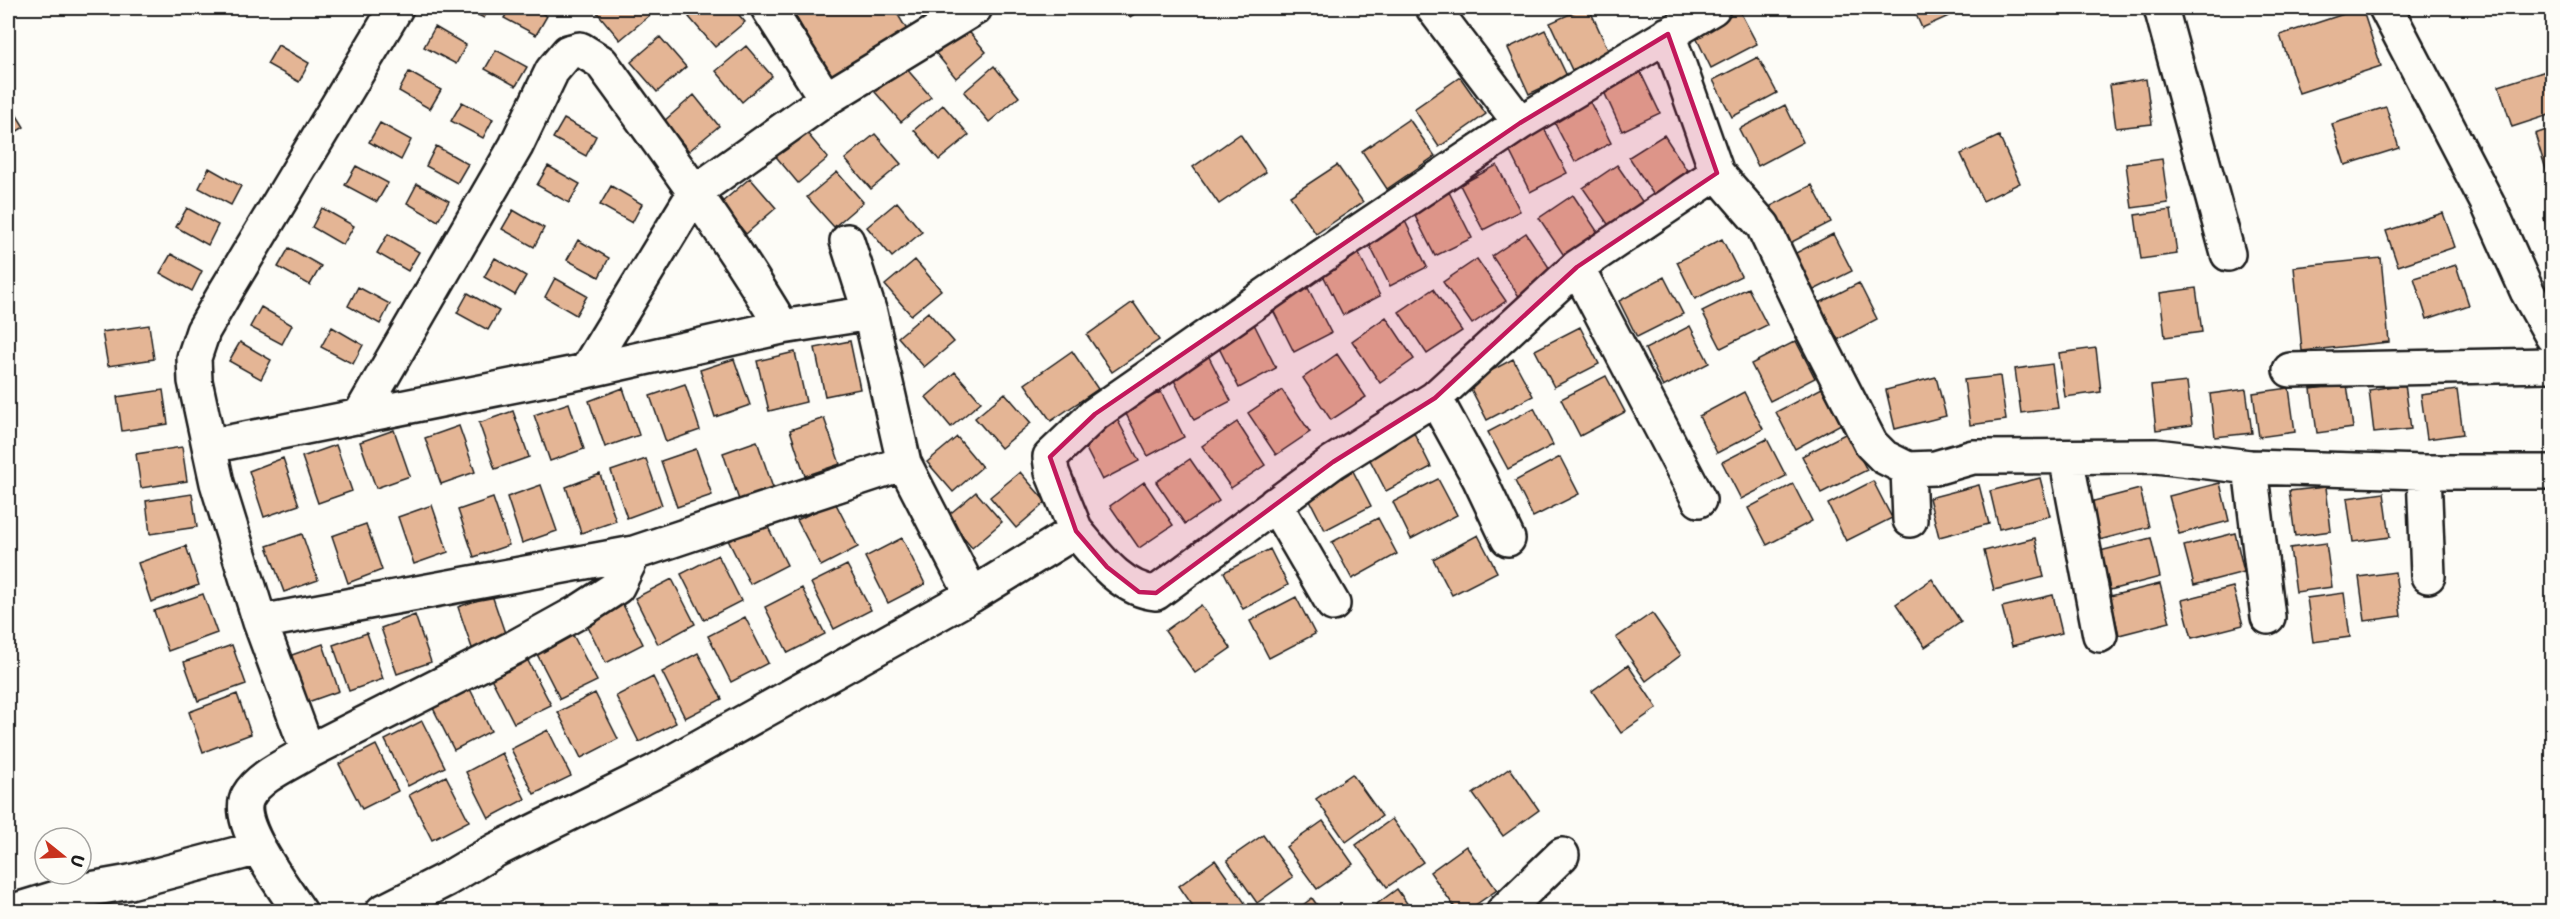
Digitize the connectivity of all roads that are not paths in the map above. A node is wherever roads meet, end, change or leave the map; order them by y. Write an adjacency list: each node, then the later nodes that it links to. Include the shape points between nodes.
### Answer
1 (396, 8): 24 (street, via 203,331 194,358 195,381)
2 (768, 8): 9 (street)
3 (975, 8): 9 (street)
4 (1433, 8): 10 (street)
5 (1713, 8): 8 (street)
6 (2161, 8): 14 (street)
7 (2386, 8): 18 (street)
8 (1668, 34): 10 (street); 11 (street)
9 (826, 99): 12 (street)
10 (1520, 123): 34 (street, via 1095,414 1050,457 1052,472)
11 (1717, 173): 15 (street); 28 (street, via 1763,226 1871,444 1884,457)
12 (695, 192): 17 (street); 21 (street); 23 (street, via 601,62 580,49 568,52 552,71 516,146)
13 (847, 241): 16 (street)
14 (2228, 254)
15 (1577, 267): 22 (street); 31 (street)
16 (870, 313): 17 (street); 26 (street)
17 (782, 327): 21 (street)
18 (2553, 336)
19 (2553, 365): 20 (street)
20 (2290, 370)
21 (586, 371): 23 (street)
22 (1435, 398): 32 (street); 35 (street)
23 (359, 417): 24 (street)
24 (210, 446): 41 (street, via 217,483)
25 (2066, 457): 27 (street, via 2156,456); 28 (street, via 1973,457 1935,468); 42 (street)
26 (904, 463): 36 (street); 38 (street)
27 (2250, 467): 29 (street); 40 (street)
28 (1908, 469): 33 (street)
29 (2424, 472): 30 (street); 37 (street)
30 (2553, 472)
31 (1699, 500)
32 (1275, 504): 34 (street, via 1155,593 1139,592 1107,567); 39 (street)
33 (1910, 520)
34 (1076, 531): 38 (street)
35 (1508, 538)
36 (634, 553): 41 (street); 43 (street, via 617,587 580,611)
37 (2428, 576)
38 (972, 595): 48 (street, via 656,771)
39 (1333, 604)
40 (2268, 616)
41 (260, 622): 43 (street)
42 (2100, 635)
43 (308, 752): 44 (street, via 263,779 247,797 245,814)
44 (259, 848): 46 (street, via 130,882 79,891); 47 (street)
45 (1562, 855): 49 (street)
46 (10, 912)
47 (300, 912)
48 (382, 912)
49 (1503, 912)

